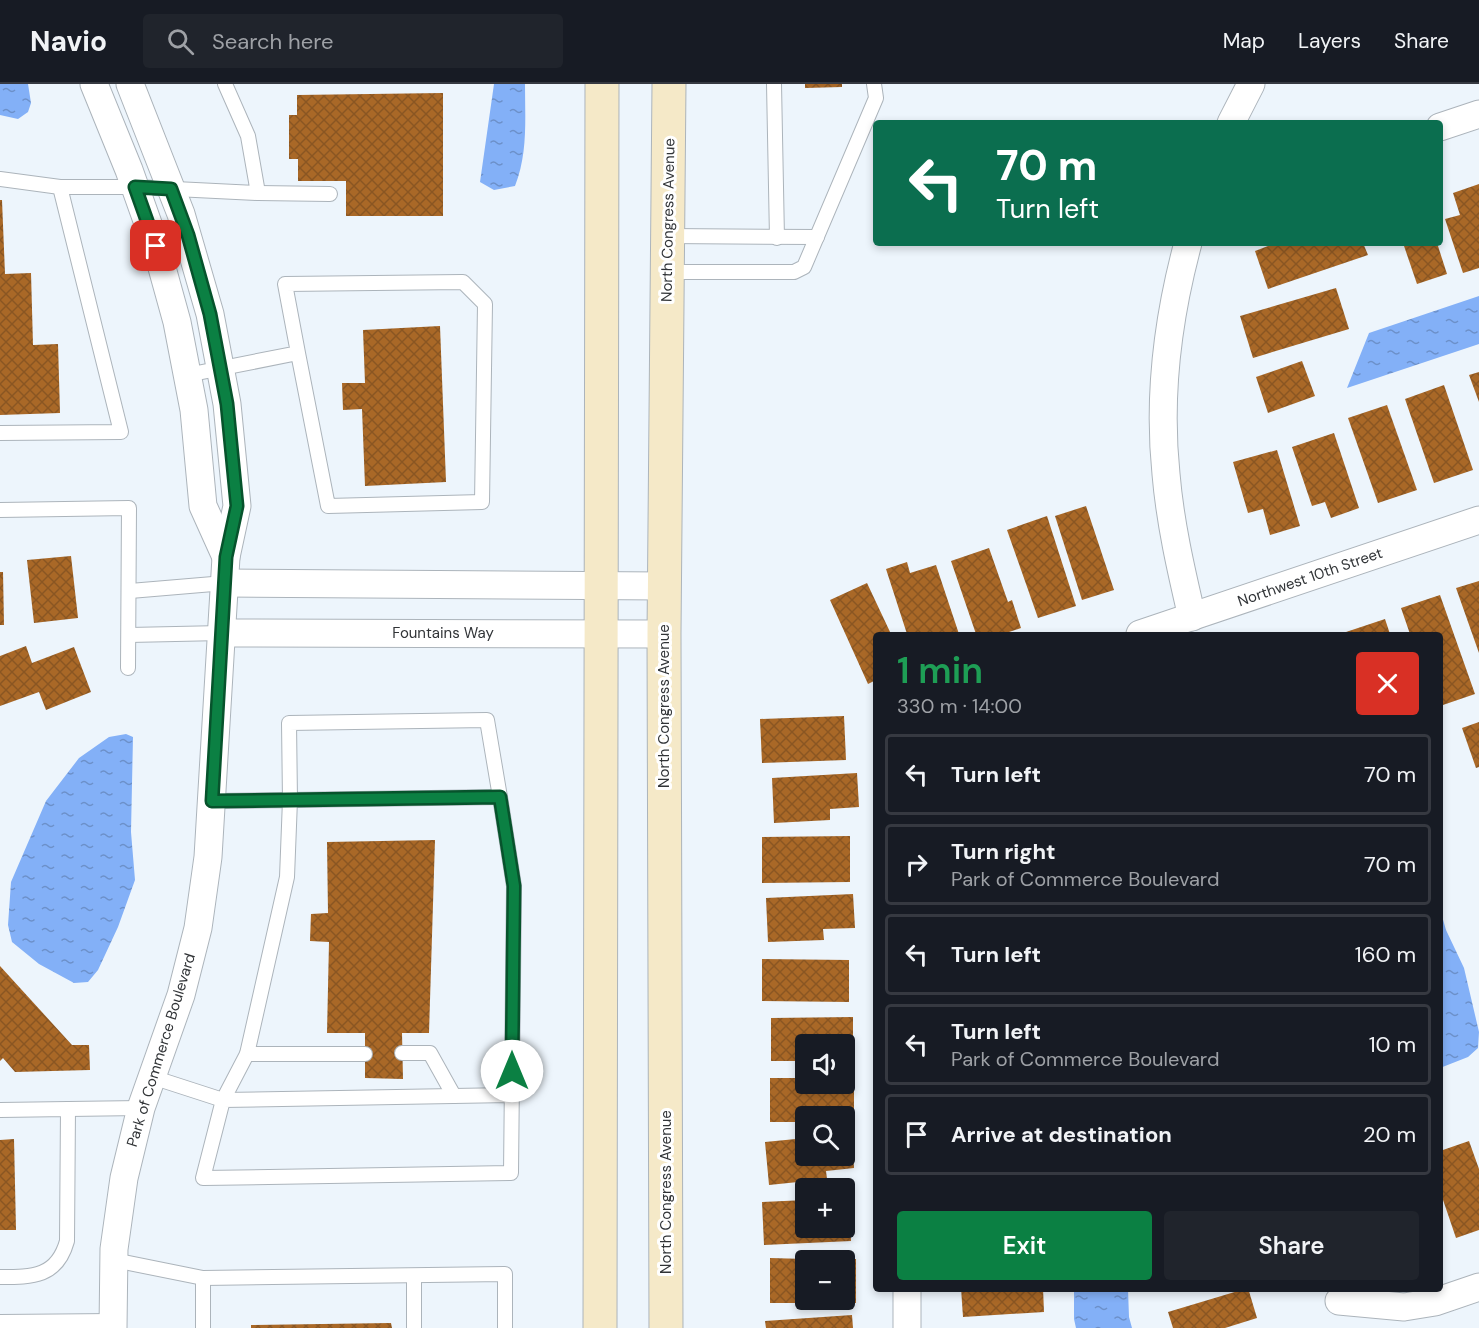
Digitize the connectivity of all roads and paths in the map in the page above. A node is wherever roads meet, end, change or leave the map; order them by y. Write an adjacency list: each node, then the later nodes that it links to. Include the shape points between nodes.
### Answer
1 (94, 84): 14 (street, Park of Commerce Boulevard)
2 (130, 84): 15 (street, Park of Commerce Boulevard)
3 (225, 84): 16 (lane, via 248,136)
4 (602, 84): 31 (main road)
5 (669, 84): 18 (main road, North Congress Avenue)
6 (774, 84): 20 (lane)
7 (874, 84): 19 (lane, via 876,98)
8 (1251, 84): 10 (street)
9 (1479, 114): 11 (street)
10 (1239, 120)
11 (1443, 126)
12 (0, 179): 13 (lane)
13 (60, 187): 14 (lane); 26 (lane, via 121,432)
14 (135, 187): 15 (lane); 25 (street, Park of Commerce Boulevard, via 174,311)
15 (171, 189): 16 (lane); 24 (street, Park of Commerce Boulevard, via 210,314)
16 (258, 193): 17 (lane)
17 (330, 194)
18 (668, 236): 20 (lane); 22 (main road, North Congress Avenue)
19 (817, 237): 20 (lane); 22 (lane, via 804,267 794,272)
20 (777, 238)
21 (1187, 246): 34 (street, via 1170,325 1164,398 1165,472 1175,545)
22 (667, 272): 32 (main road, North Congress Avenue)
23 (298, 352): 23 (lane, via 328,506 482,502 484,304 463,282 285,284); 24 (lane)
24 (220, 368): 25 (lane); 29 (street, Park of Commerce Boulevard, via 237,506)
25 (187, 375): 29 (street, Park of Commerce Boulevard, via 203,506)
26 (0, 433)
27 (0, 510): 33 (lane, via 129,508)
28 (1479, 520): 34 (street, Northwest 10th Street)
29 (226, 557): 30 (street, Park of Commerce Boulevard)
30 (225, 583): 31 (street); 33 (lane); 36 (street, Park of Commerce Boulevard)
31 (602, 585): 32 (street); 37 (main road)
32 (664, 586): 38 (main road, North Congress Avenue)
33 (130, 591): 39 (lane)
34 (1192, 617): 35 (street, Northwest 10th Street)
35 (1146, 632)
36 (222, 633): 37 (street, Fountains Way); 39 (lane); 43 (street, Park of Commerce Boulevard)
37 (602, 634): 38 (street, Fountains Way); 67 (main road)
38 (664, 634): 68 (main road, North Congress Avenue)
39 (129, 635): 40 (lane)
40 (128, 668)
41 (500, 797): 42 (lane); 42 (lane, via 487,720 289,723); 48 (lane, via 514,886)
42 (290, 800): 43 (lane); 45 (lane, via 287,877)
43 (212, 801): 47 (street, Park of Commerce Boulevard, via 198,928 181,995)
44 (402, 1053): 49 (lane, via 430,1053)
45 (247, 1054): 46 (lane); 50 (lane)
46 (365, 1054)
47 (152, 1077): 50 (lane); 51 (street, Park of Commerce Boulevard)
48 (512, 1095): 49 (lane); 50 (lane, via 511,1173 203,1178)
49 (454, 1096): 50 (lane)
50 (223, 1100)
51 (141, 1108): 52 (lane); 54 (street, Park of Commerce Boulevard, via 124,1178)
52 (68, 1109): 53 (lane); 55 (lane, via 67,1241 62,1257 46,1271 30,1277)
53 (0, 1110)
54 (114, 1260): 57 (lane); 62 (street, Park of Commerce Boulevard)
55 (0, 1276)
56 (414, 1276): 57 (lane); 65 (lane); 66 (lane, via 505,1274)
57 (203, 1278): 64 (lane)
58 (1479, 1287): 60 (street, via 1435,1302 1404,1307)
59 (907, 1292): 69 (street)
60 (1339, 1301)
61 (0, 1322): 63 (lane)
62 (113, 1324): 63 (lane)
63 (31, 1325)
64 (203, 1328)
65 (414, 1328)
66 (505, 1328)
67 (600, 1328)
68 (666, 1328)
69 (907, 1328)

